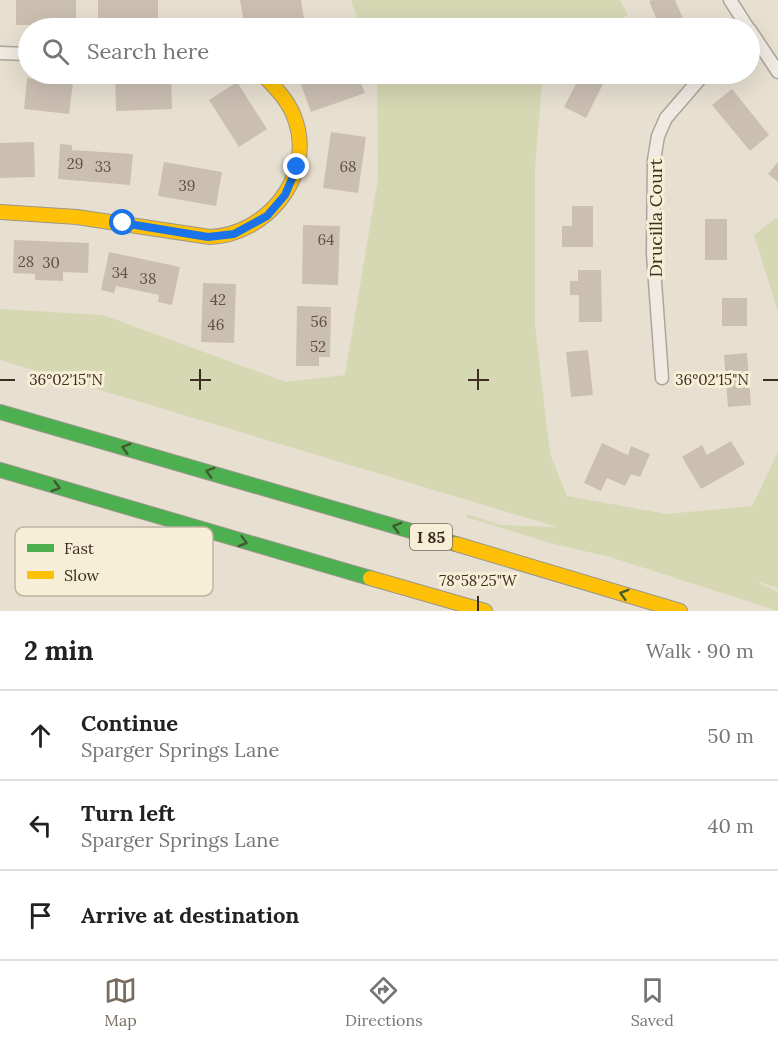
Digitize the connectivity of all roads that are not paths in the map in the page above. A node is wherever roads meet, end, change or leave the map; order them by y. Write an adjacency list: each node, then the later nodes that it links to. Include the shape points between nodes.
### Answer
1 (730, 0): 2 (street)
2 (741, 18)
3 (760, 48): 6 (street)
4 (0, 53): 5 (street)
5 (18, 54)
6 (778, 72)
7 (270, 84): 9 (main road, via 294,113 299,139 297,167 285,195 267,216 234,234 208,237 123,223)
8 (695, 84): 10 (street, Drucilla Court, via 666,118 654,160 653,254)
9 (0, 212)
10 (662, 378)
11 (0, 412): 16 (main road, I 85, one-way to 11)
12 (0, 470): 13 (main road, one-way to 13)
13 (196, 527)
14 (213, 532): 15 (main road, one-way to 15)
15 (485, 611)
16 (680, 611)

